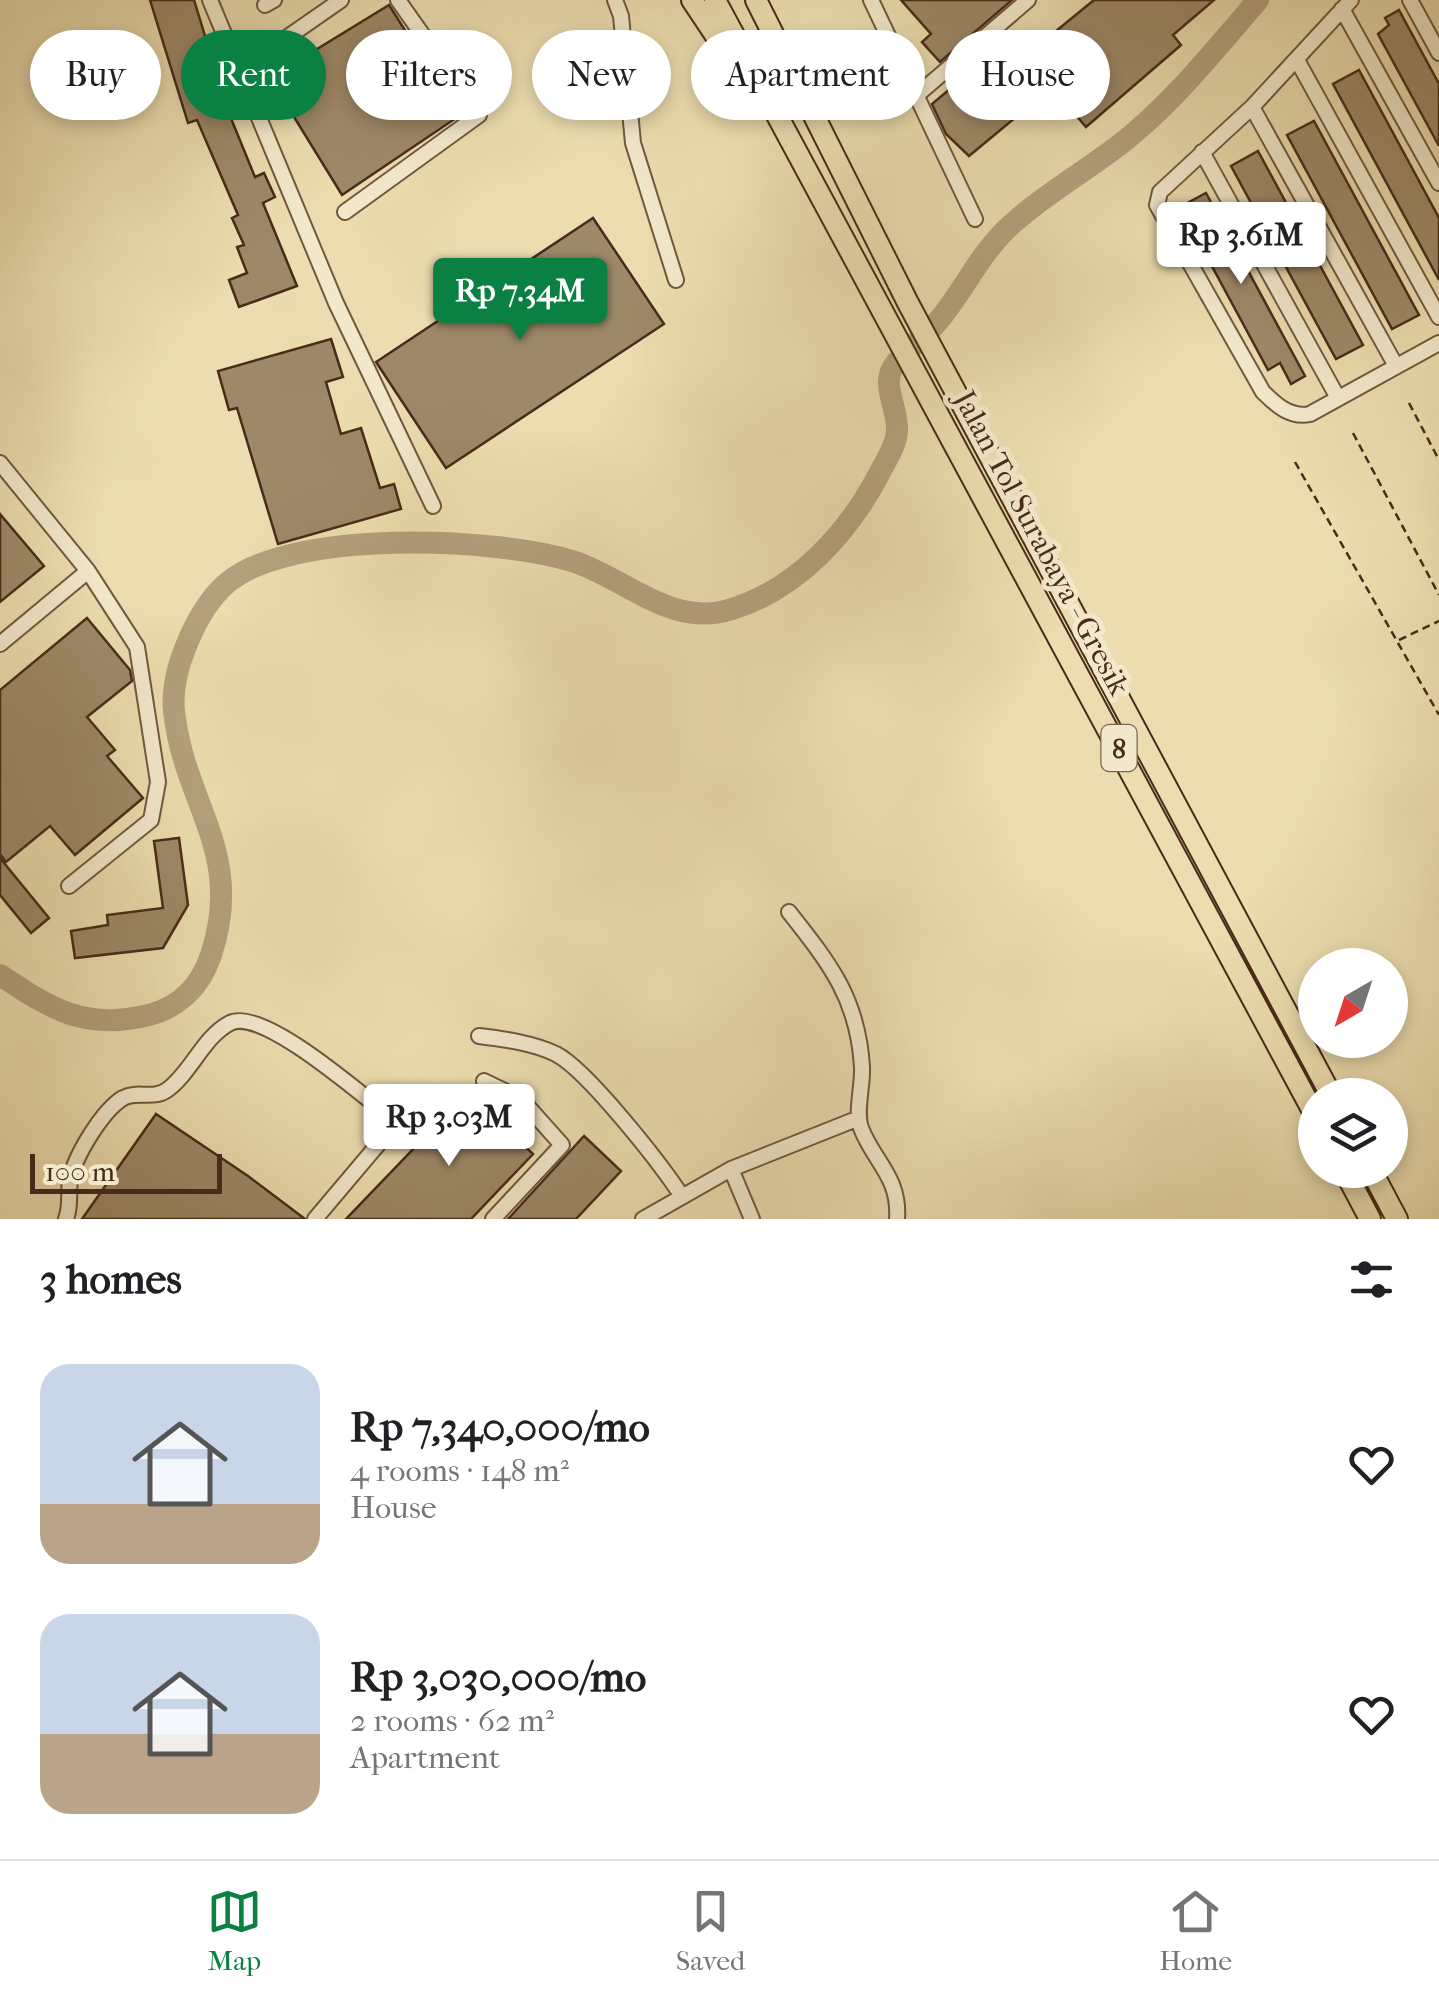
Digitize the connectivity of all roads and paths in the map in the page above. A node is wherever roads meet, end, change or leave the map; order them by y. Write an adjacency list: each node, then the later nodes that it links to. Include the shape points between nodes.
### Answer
1 (210, 0): 34 (street, via 336,303)
2 (341, 0): 12 (street)
3 (398, 0): 22 (street, via 479,115)
4 (615, 0): 24 (street, via 632,144)
5 (692, 0): 20 (highway)
6 (715, 0): 20 (highway, Jalan Tol Surabaya - Gresik / 8)
7 (756, 0): 44 (highway, Jalan Tol Surabaya - Gresik / 8, via 908,304)
8 (871, 0): 13 (street)
9 (1028, 0): 16 (street)
10 (1410, 0): 14 (street)
11 (1346, 5): 15 (street); 21 (street)
12 (298, 30)
13 (885, 30)
14 (1439, 53)
15 (1297, 60): 17 (street); 25 (street)
16 (925, 87)
17 (1252, 108): 19 (street); 27 (street)
18 (925, 114): 23 (street)
19 (1202, 152): 28 (street); 28 (street, via 1160,192 1157,205 1263,392 1300,416)
20 (808, 177): 46 (highway, Jalan Tol Surabaya - Gresik / 8)
21 (1439, 183)
22 (346, 212)
23 (975, 218)
24 (676, 280)
25 (1439, 317)
26 (1439, 343): 27 (street)
27 (1396, 366): 28 (street)
28 (1338, 398)
29 (1409, 403): 31 (path)
30 (1354, 432): 36 (path)
31 (1439, 460)
32 (1295, 462): 38 (path)
33 (0, 463): 35 (street)
34 (433, 506)
35 (88, 571): 39 (street); 41 (street, via 137,647 157,802 143,829)
36 (1439, 595)
37 (1439, 621): 38 (path)
38 (1398, 641): 40 (path)
39 (0, 644)
40 (1439, 715)
41 (69, 886)
42 (789, 912): 47 (street, via 855,1010)
43 (479, 1036): 51 (street, via 568,1062)
44 (1322, 1078)
45 (484, 1081): 54 (street, via 520,1099 562,1145)
46 (1298, 1083)
47 (860, 1118): 48 (street); 57 (street, via 890,1179)
48 (730, 1169): 51 (street); 56 (street)
49 (1354, 1188): 58 (highway)
50 (1381, 1188): 59 (highway)
51 (681, 1194): 55 (street)
52 (66, 1219): 53 (street, via 77,1161 112,1106 131,1094 168,1090 219,1032 252,1020 397,1122)
53 (315, 1219)
54 (493, 1219)
55 (644, 1219)
56 (752, 1219)
57 (897, 1219)
58 (1370, 1219)
59 (1397, 1219)

